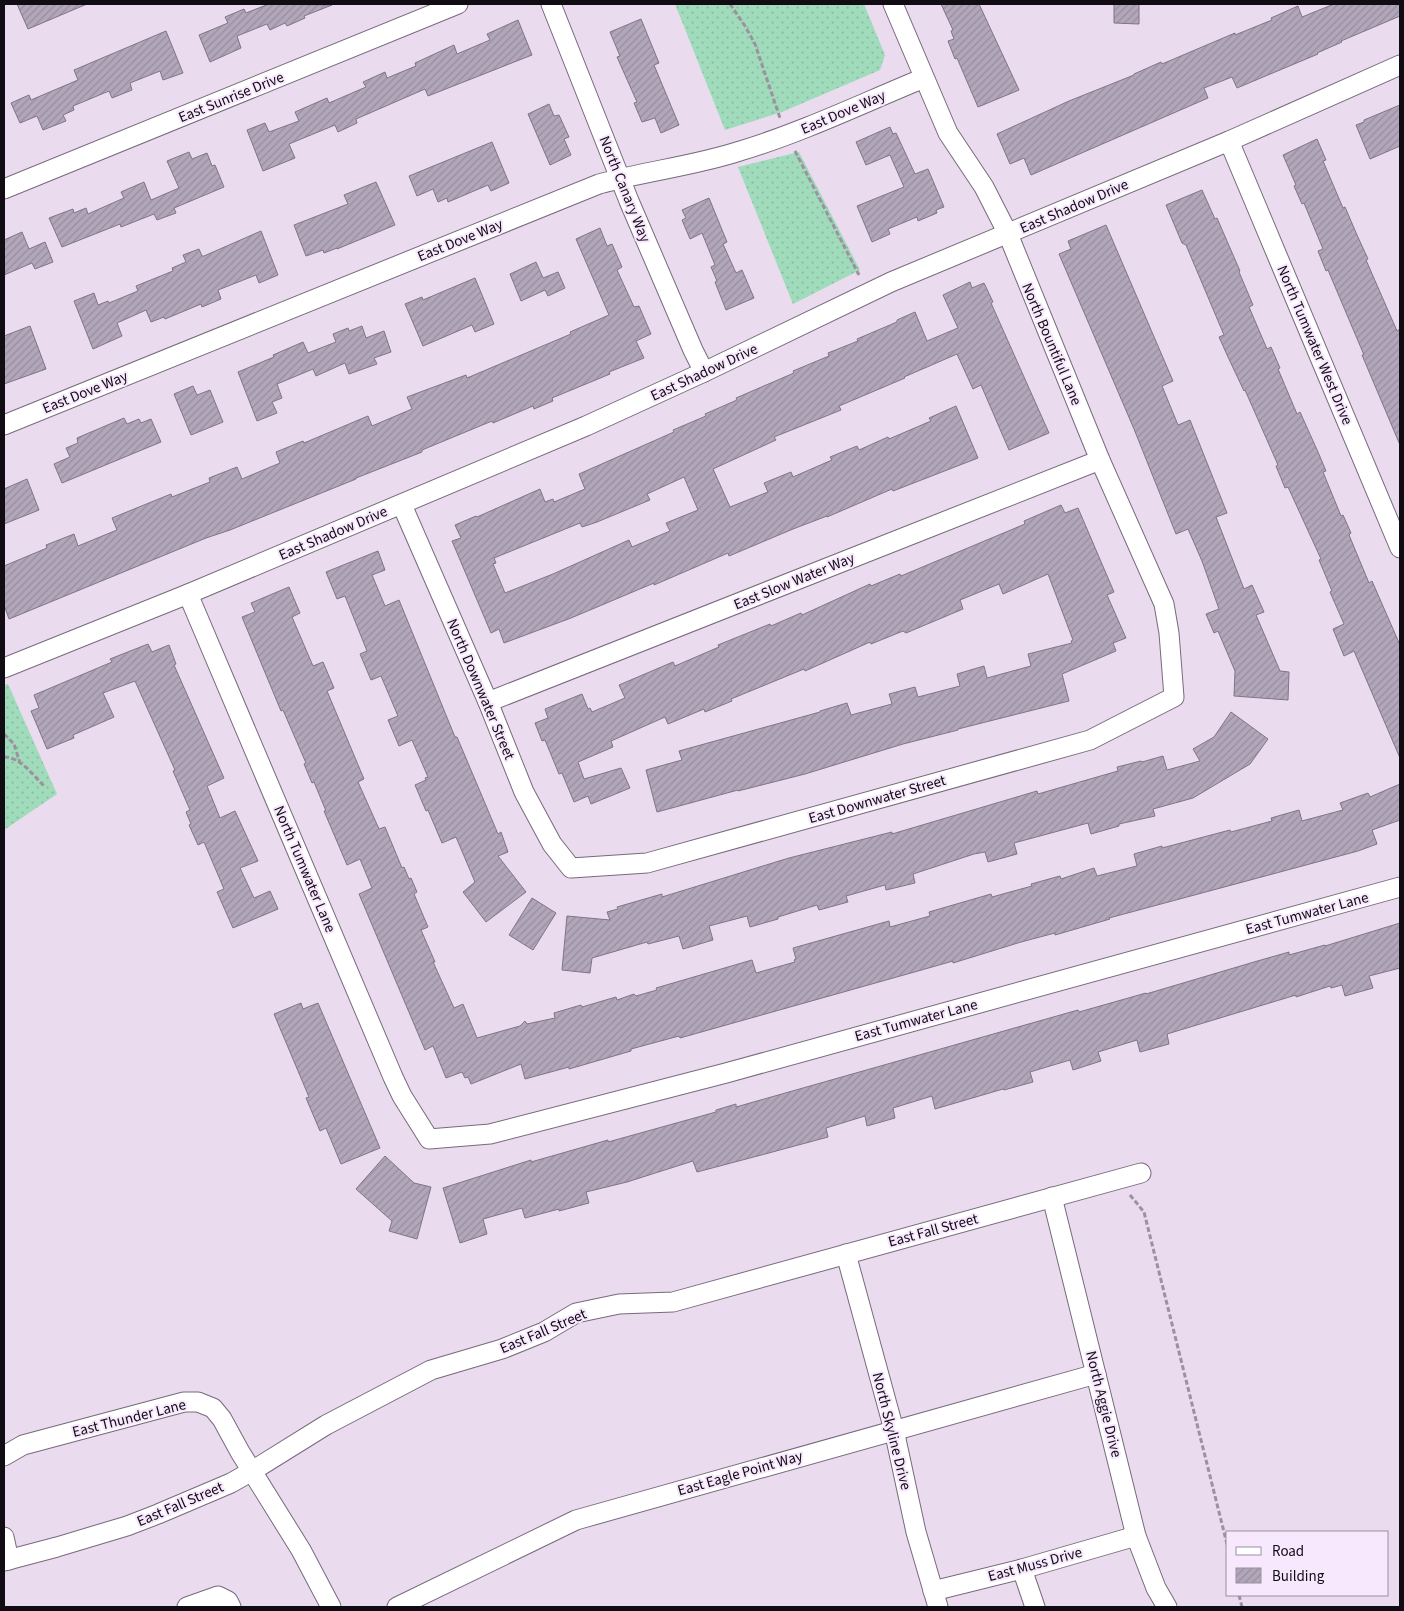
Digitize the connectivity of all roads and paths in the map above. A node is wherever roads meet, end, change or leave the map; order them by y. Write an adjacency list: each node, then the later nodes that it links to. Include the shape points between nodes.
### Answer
1 (458, 4): 8 (street, East Sunrise Drive)
2 (551, 4): 7 (street, North Canary Way)
3 (893, 4): 5 (street, North Bountiful Lane)
4 (1400, 65): 6 (street, East Shadow Drive)
5 (924, 78): 7 (street, East Dove Way, via 739,152); 9 (street, North Bountiful Lane, via 948,134 988,194)
6 (1229, 141): 9 (street, East Shadow Drive); 14 (street, North Tumwater West Drive)
7 (620, 178): 10 (street, North Canary Way); 11 (street, East Dove Way, via 553,202)
8 (4, 189)
9 (1008, 234): 10 (street, East Shadow Drive, via 891,282); 12 (street, North Bountiful Lane)
10 (704, 372): 13 (street, East Shadow Drive)
11 (4, 425)
12 (1100, 460): 17 (street, North Bountiful Lane, via 1164,604); 18 (street, East Slow Water Way)
13 (402, 504): 15 (street, East Shadow Drive); 18 (street, North Downwater Street)
14 (1400, 548)
15 (188, 594): 16 (street, East Shadow Drive); 25 (street, North Tumwater Lane, via 393,1077)
16 (4, 668)
17 (1174, 698): 23 (street, East Downwater Street, via 1090,740 647,864)
18 (488, 702): 23 (street, North Downwater Street, via 524,792 552,844)
19 (4, 734): 21 (path, via 14,744)
20 (4, 757): 21 (path)
21 (20, 763): 22 (path)
22 (44, 786)
23 (571, 868)
24 (1400, 887): 25 (street, East Tumwater Lane, via 726,1073 518,1127 490,1134)
25 (429, 1139)
26 (1141, 1173): 28 (street, East Fall Street)
27 (1130, 1195): 36 (path, via 1144,1212)
28 (1052, 1197): 29 (street, East Fall Street); 30 (street, North Aggie Drive)
29 (846, 1254): 31 (street, North Skyline Drive); 33 (street, East Fall Street, via 672,1302 619,1304 576,1313 544,1332 502,1349 431,1370 326,1424)
30 (1096, 1374): 31 (street, East Eagle Point Way); 34 (street, North Aggie Drive)
31 (894, 1430): 39 (street, North Skyline Drive, via 916,1532); 43 (street, East Eagle Point Way, via 576,1520)
32 (4, 1456): 33 (street, East Thunder Lane, via 23,1445 184,1402 198,1402 213,1408 222,1419)
33 (252, 1471): 37 (street, East Fall Street, via 231,1483 126,1526); 42 (street, East Thunder Lane, via 301,1550)
34 (1136, 1536): 38 (street, East Muss Drive); 45 (street, North Aggie Drive)
35 (4, 1537): 37 (street)
36 (1226, 1540)
37 (6, 1560)
38 (1022, 1569): 39 (street, East Muss Drive); 44 (street)
39 (936, 1599)
40 (225, 1602): 41 (street)
41 (187, 1607)
42 (331, 1607)
43 (397, 1607)
44 (1035, 1607)
45 (1167, 1607)

